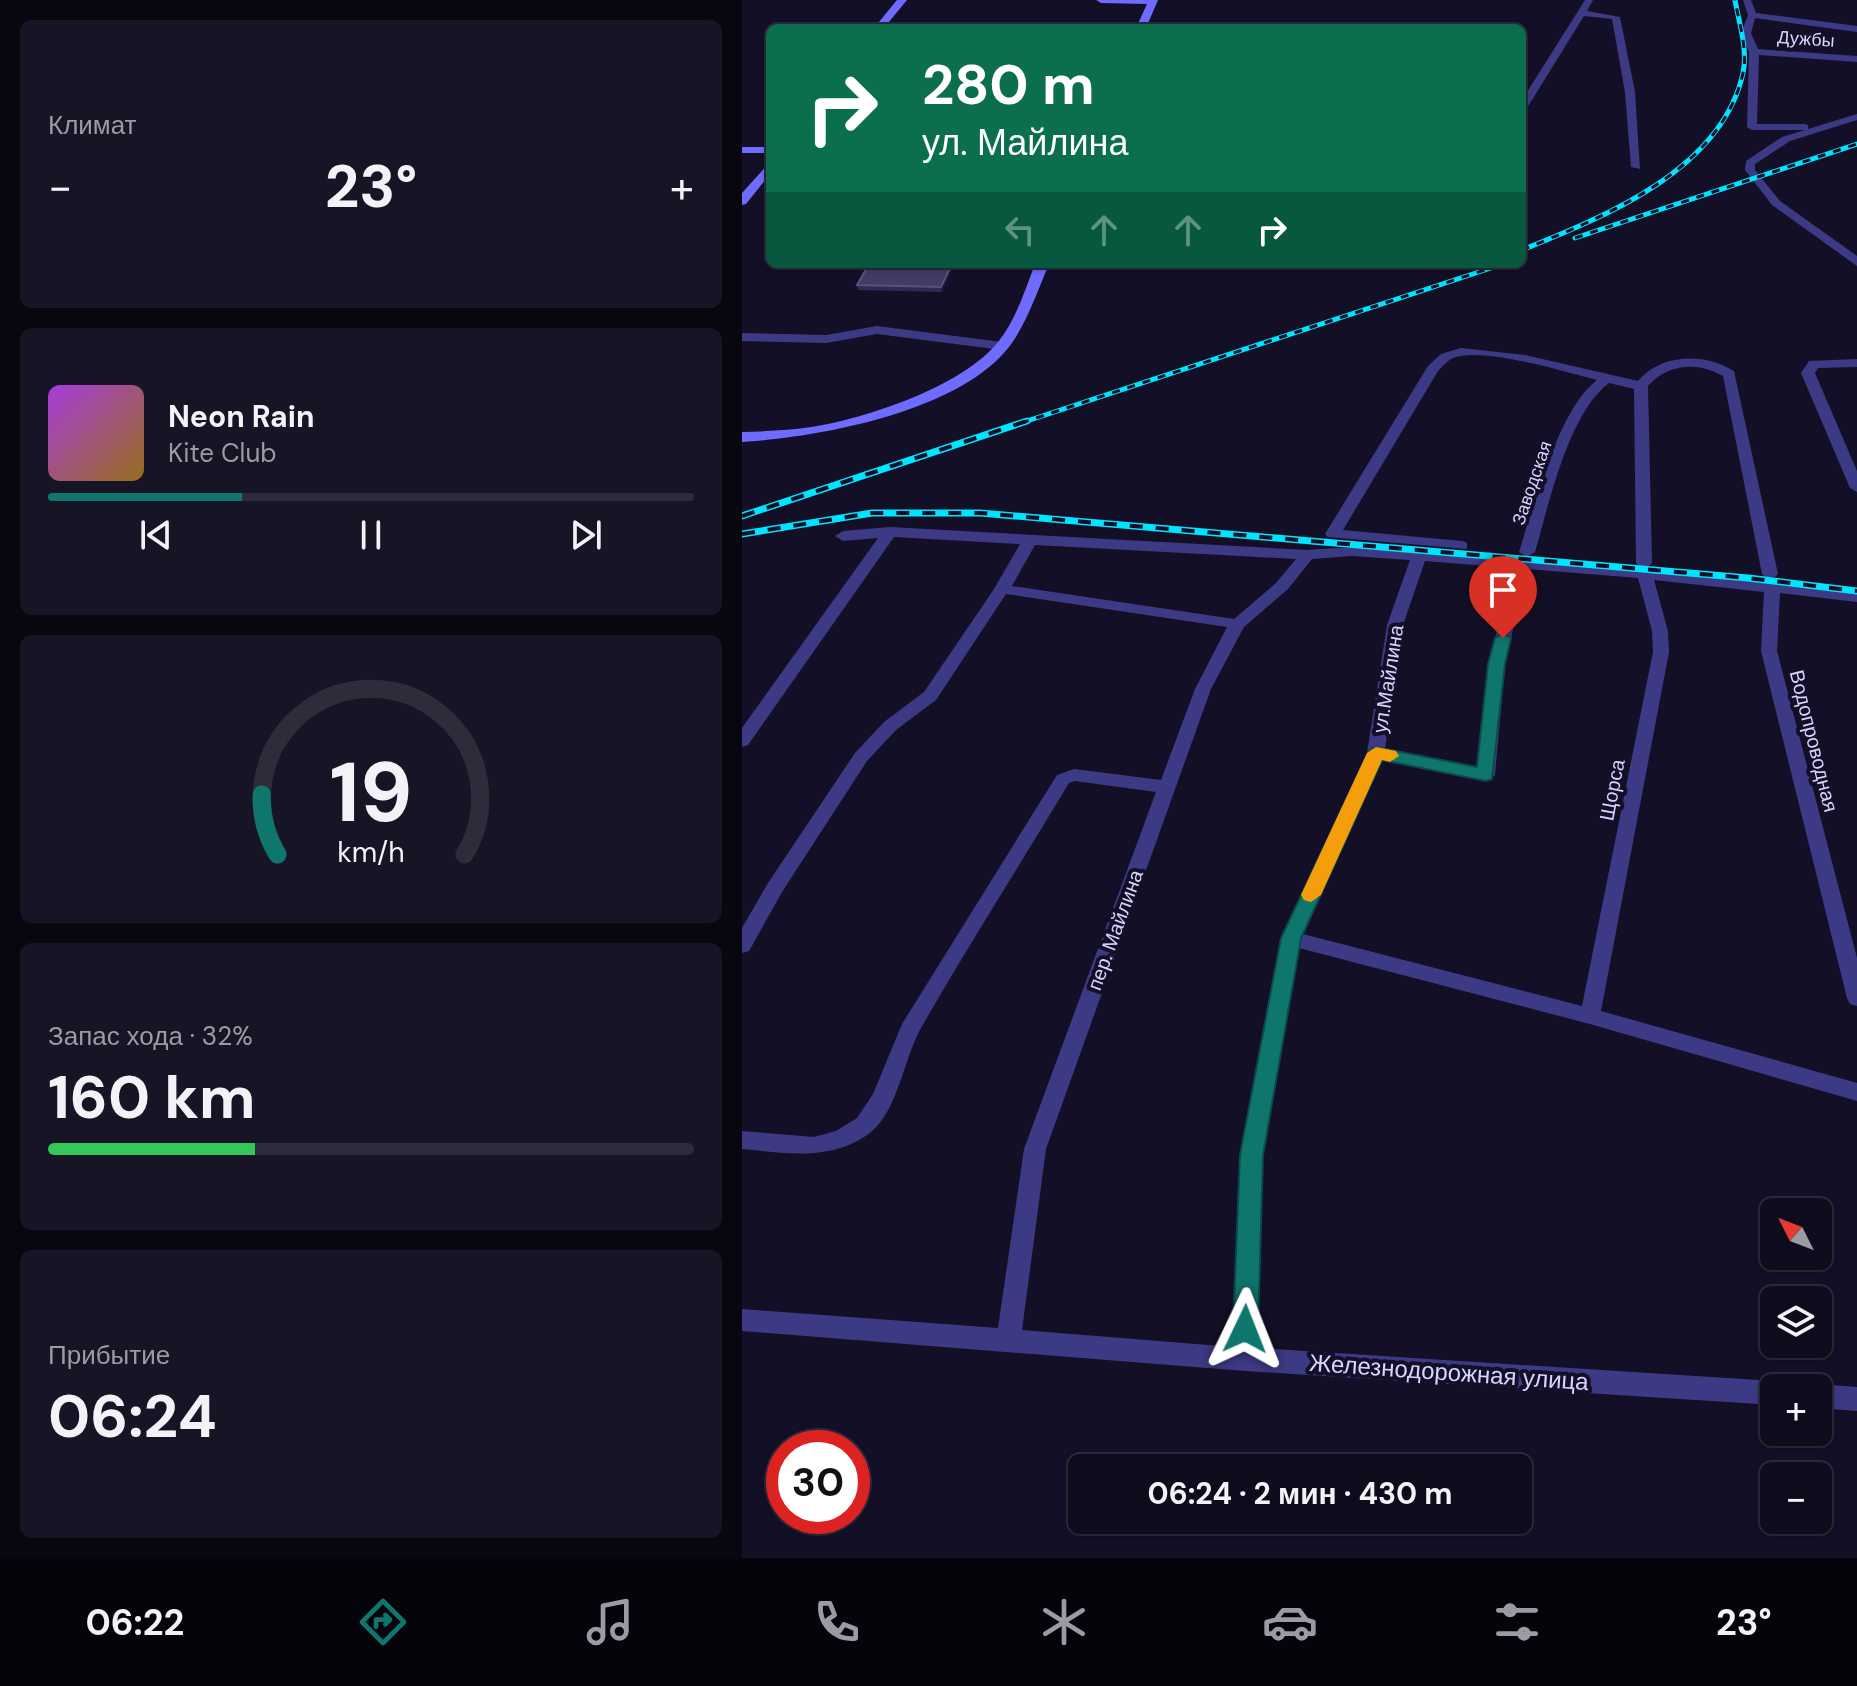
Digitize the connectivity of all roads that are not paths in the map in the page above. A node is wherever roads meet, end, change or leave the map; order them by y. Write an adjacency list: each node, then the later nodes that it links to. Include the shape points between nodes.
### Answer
1 (902, 0): 8 (street)
2 (1101, 0): 5 (street)
3 (1589, 0): 6 (street)
4 (1747, 0): 7 (street)
5 (1153, 1): 9 (street)
6 (1581, 13): 13 (street); 18 (street, via 1616,17)
7 (1752, 15): 10 (street); 11 (street, via 1746,33)
8 (882, 24)
9 (1143, 24)
10 (1857, 29)
11 (1754, 52): 12 (street, Дужбы); 15 (street, via 1752,127)
12 (1857, 59)
13 (1526, 102)
14 (1857, 117): 15 (street)
15 (1819, 127): 21 (street, via 1760,155 1750,170 1776,203)
16 (742, 150): 17 (street)
17 (766, 150)
18 (1636, 167)
19 (766, 171): 20 (street)
20 (742, 201)
21 (1857, 262)
22 (1040, 268): 24 (street)
23 (742, 337): 24 (street, via 826,339 877,330)
24 (1002, 346): 28 (street, via 959,379 881,413 840,426)
25 (1857, 363): 29 (street, via 1814,364 1808,373)
26 (1607, 379): 27 (street); 35 (street, Заводская, via 1592,388 1556,458); 35 (street, via 1501,355 1445,356 1333,534)
27 (1641, 386): 36 (street, Щорса); 37 (street, Водопроводная, via 1651,373 1669,364 1715,365 1729,374)
28 (742, 436)
29 (1857, 488)
30 (890, 532): 31 (street); 32 (street); 43 (street)
31 (843, 536)
32 (1030, 540): 33 (street); 40 (street)
33 (1307, 555): 34 (street); 42 (street, пер. Майлина, via 1282,586)
34 (1419, 555): 35 (street); 44 (street, ул.Майлина, via 1395,625)
35 (1524, 558): 36 (street); 44 (street, Заводская, via 1497,664 1486,775)
36 (1644, 569): 37 (street); 49 (street, Щорса, via 1661,652)
37 (1771, 580): 39 (street); 48 (street, Водопроводная, via 1769,651)
38 (1857, 584): 39 (street)
39 (1814, 585): 41 (street)
40 (1002, 589): 42 (street); 47 (street, via 930,696 890,726 861,757)
41 (1857, 597)
42 (1237, 624): 45 (street, пер. Майлина, via 1203,689)
43 (742, 741)
44 (1376, 753): 46 (street, ул.Майлина)
45 (1167, 787): 51 (street, via 1074,775 1063,779 909,1030 882,1098 865,1124 814,1146); 53 (street, пер. Майлина, via 1035,1149)
46 (1291, 938): 49 (street); 54 (street, ул.Майлина, via 1251,1155)
47 (742, 946)
48 (1857, 998)
49 (1590, 1016): 50 (street)
50 (1857, 1092)
51 (742, 1140)
52 (742, 1320): 53 (street, Железнодорожная улица)
53 (1007, 1342): 54 (street, Железнодорожная улица)
54 (1245, 1359): 55 (street, Железнодорожная улица)
55 (1760, 1392)
56 (1832, 1397): 57 (street)
57 (1857, 1399)

